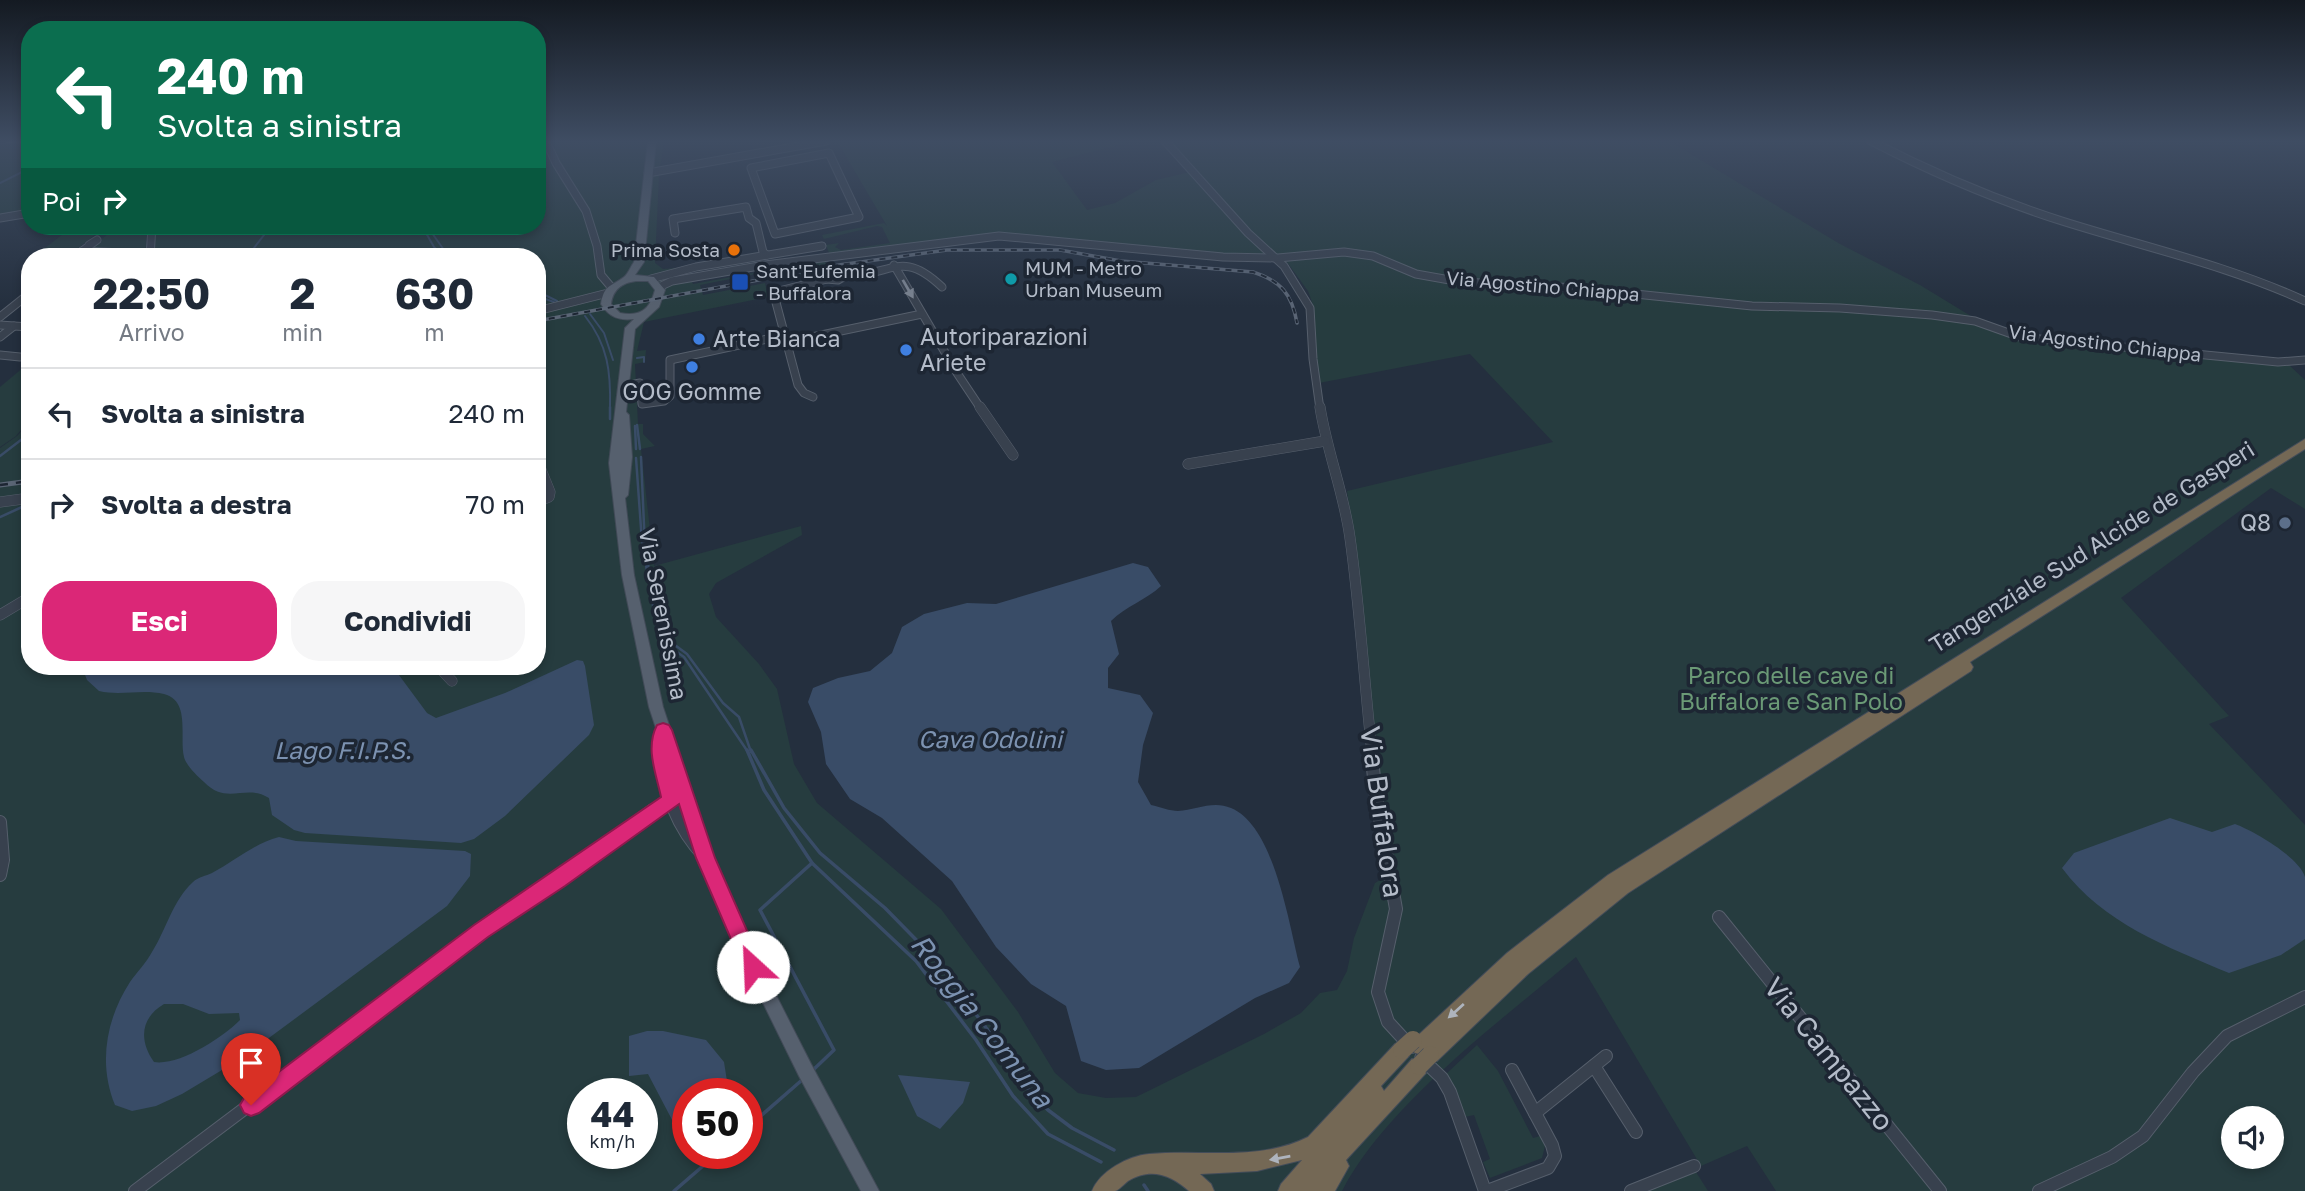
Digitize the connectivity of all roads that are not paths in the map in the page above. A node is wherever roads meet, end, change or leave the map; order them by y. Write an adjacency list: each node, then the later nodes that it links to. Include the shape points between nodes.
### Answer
1 (577, 197): 24 (street, via 586,211)
2 (646, 197): 15 (main road)
3 (761, 197): 9 (street, via 773,232)
4 (849, 197): 9 (street, via 859,217)
5 (1215, 197): 14 (street, Via Buffalora)
6 (1995, 197): 25 (street, via 2084,228 2206,261)
7 (21, 214): 8 (street)
8 (0, 218)
9 (811, 226): 11 (street)
10 (675, 233): 12 (street, via 673,219 746,208)
11 (822, 246): 12 (street); 13 (street)
12 (767, 256): 20 (street)
13 (827, 257): 14 (street, Via Agostino Chiappa, via 1009,236); 17 (street); 23 (street, Via Agostino Chiappa, via 672,281)
14 (1278, 258): 40 (street, Via Agostino Chiappa, via 1351,252 1409,272 1461,282 1577,288 1752,306 1932,315 1975,321 2020,337 2289,363); 45 (street, Via Buffalora, via 1310,308)
15 (639, 262): 19 (main road); 20 (main road)
16 (894, 265): 18 (street, via 862,276); 22 (street, via 913,266); 29 (street, one-way to 29)
17 (833, 270): 18 (street); 21 (street, via 826,274)
18 (845, 276): 21 (street)
19 (626, 279): 20 (main road); 24 (main road)
20 (649, 279): 23 (main road)
21 (827, 279): 37 (street, via 774,295)
22 (942, 286)
23 (659, 287): 28 (main road, via 656,304)
24 (608, 291): 27 (street); 31 (main road, via 610,311)
25 (2305, 301)
26 (21, 302): 30 (street)
27 (546, 312)
28 (642, 314): 31 (main road); 35 (main road)
29 (922, 314): 37 (street); 48 (street)
30 (0, 317)
31 (622, 317): 35 (main road)
32 (0, 325): 33 (street)
33 (14, 326): 34 (street); 36 (street)
34 (21, 326)
35 (630, 328): 41 (main road, Via Serenissima)
36 (0, 337)
37 (787, 339): 41 (street, via 670,360 670,396 664,401 642,404 640,383); 42 (street, via 798,385)
38 (0, 355): 39 (street)
39 (20, 358)
40 (2305, 360)
41 (625, 386): 43 (main road, Via Serenissima)
42 (813, 397)
43 (623, 404): 44 (main road, Via Serenissima); 49 (main road, Via Serenissima)
44 (616, 434): 49 (main road, via 620,454); 55 (main road, Via Serenissima, via 616,482)
45 (1325, 441): 50 (street); 58 (street, Via Buffalora, via 1350,536)
46 (2305, 443): 69 (highway, Tangenziale Sud Alcide de Gasperi, one-way to 69, via 1614,880 1524,950)
47 (2305, 453): 69 (highway, Tangenziale Sud Alcide de Gasperi, via 1622,888)
48 (1013, 455)
49 (626, 457): 55 (main road, Via Serenissima)
50 (1188, 464)
51 (546, 482): 52 (street, via 550,492)
52 (546, 498)
53 (21, 499): 54 (street)
54 (0, 502)
55 (621, 502): 62 (main road, Via Serenissima, via 628,575)
56 (21, 602): 59 (street)
57 (1344, 608): 58 (street)
58 (1357, 609): 85 (street, Via Buffalora, via 1376,796 1396,909 1378,983 1380,1002 1395,1032 1446,1085)
59 (0, 615)
60 (446, 675): 61 (street)
61 (452, 681)
62 (663, 730): 63 (street, via 659,748); 65 (main road, Via Serenissima)
63 (669, 795): 65 (street, via 689,840); 78 (street)
64 (0, 822): 66 (street)
65 (706, 858): 79 (main road, Via Serenissima, via 771,1004)
66 (0, 875)
67 (1719, 917): 87 (street, Via Campazzo)
68 (2305, 996): 88 (street, via 2227,1037 2143,1136 2112,1157)
69 (1416, 1052): 73 (highway, Tangenziale Sud Alcide de Gasperi); 76 (highway, one-way to 76, via 1301,1153 1271,1160); 82 (highway, Tangenziale Sud Alcide de Gasperi)
70 (1606, 1056): 71 (street)
71 (1594, 1066): 74 (street); 75 (street)
72 (1512, 1070): 74 (street, Via Buffalora)
73 (1401, 1084): 83 (highway, Tangenziale Sud Alcide de Gasperi); 84 (highway, via 1383,1116)
74 (1535, 1113): 85 (street, Via Buffalora, via 1552,1145 1553,1163)
75 (1636, 1132)
76 (1162, 1164): 80 (highway, via 1130,1168); 81 (highway, via 1184,1173)
77 (1694, 1166): 86 (street)
78 (135, 1191)
79 (870, 1191)
80 (1102, 1191)
81 (1204, 1191)
82 (1288, 1191)
83 (1306, 1191)
84 (1323, 1191)
85 (1486, 1191)
86 (1631, 1191)
87 (1940, 1191)
88 (2039, 1191)

